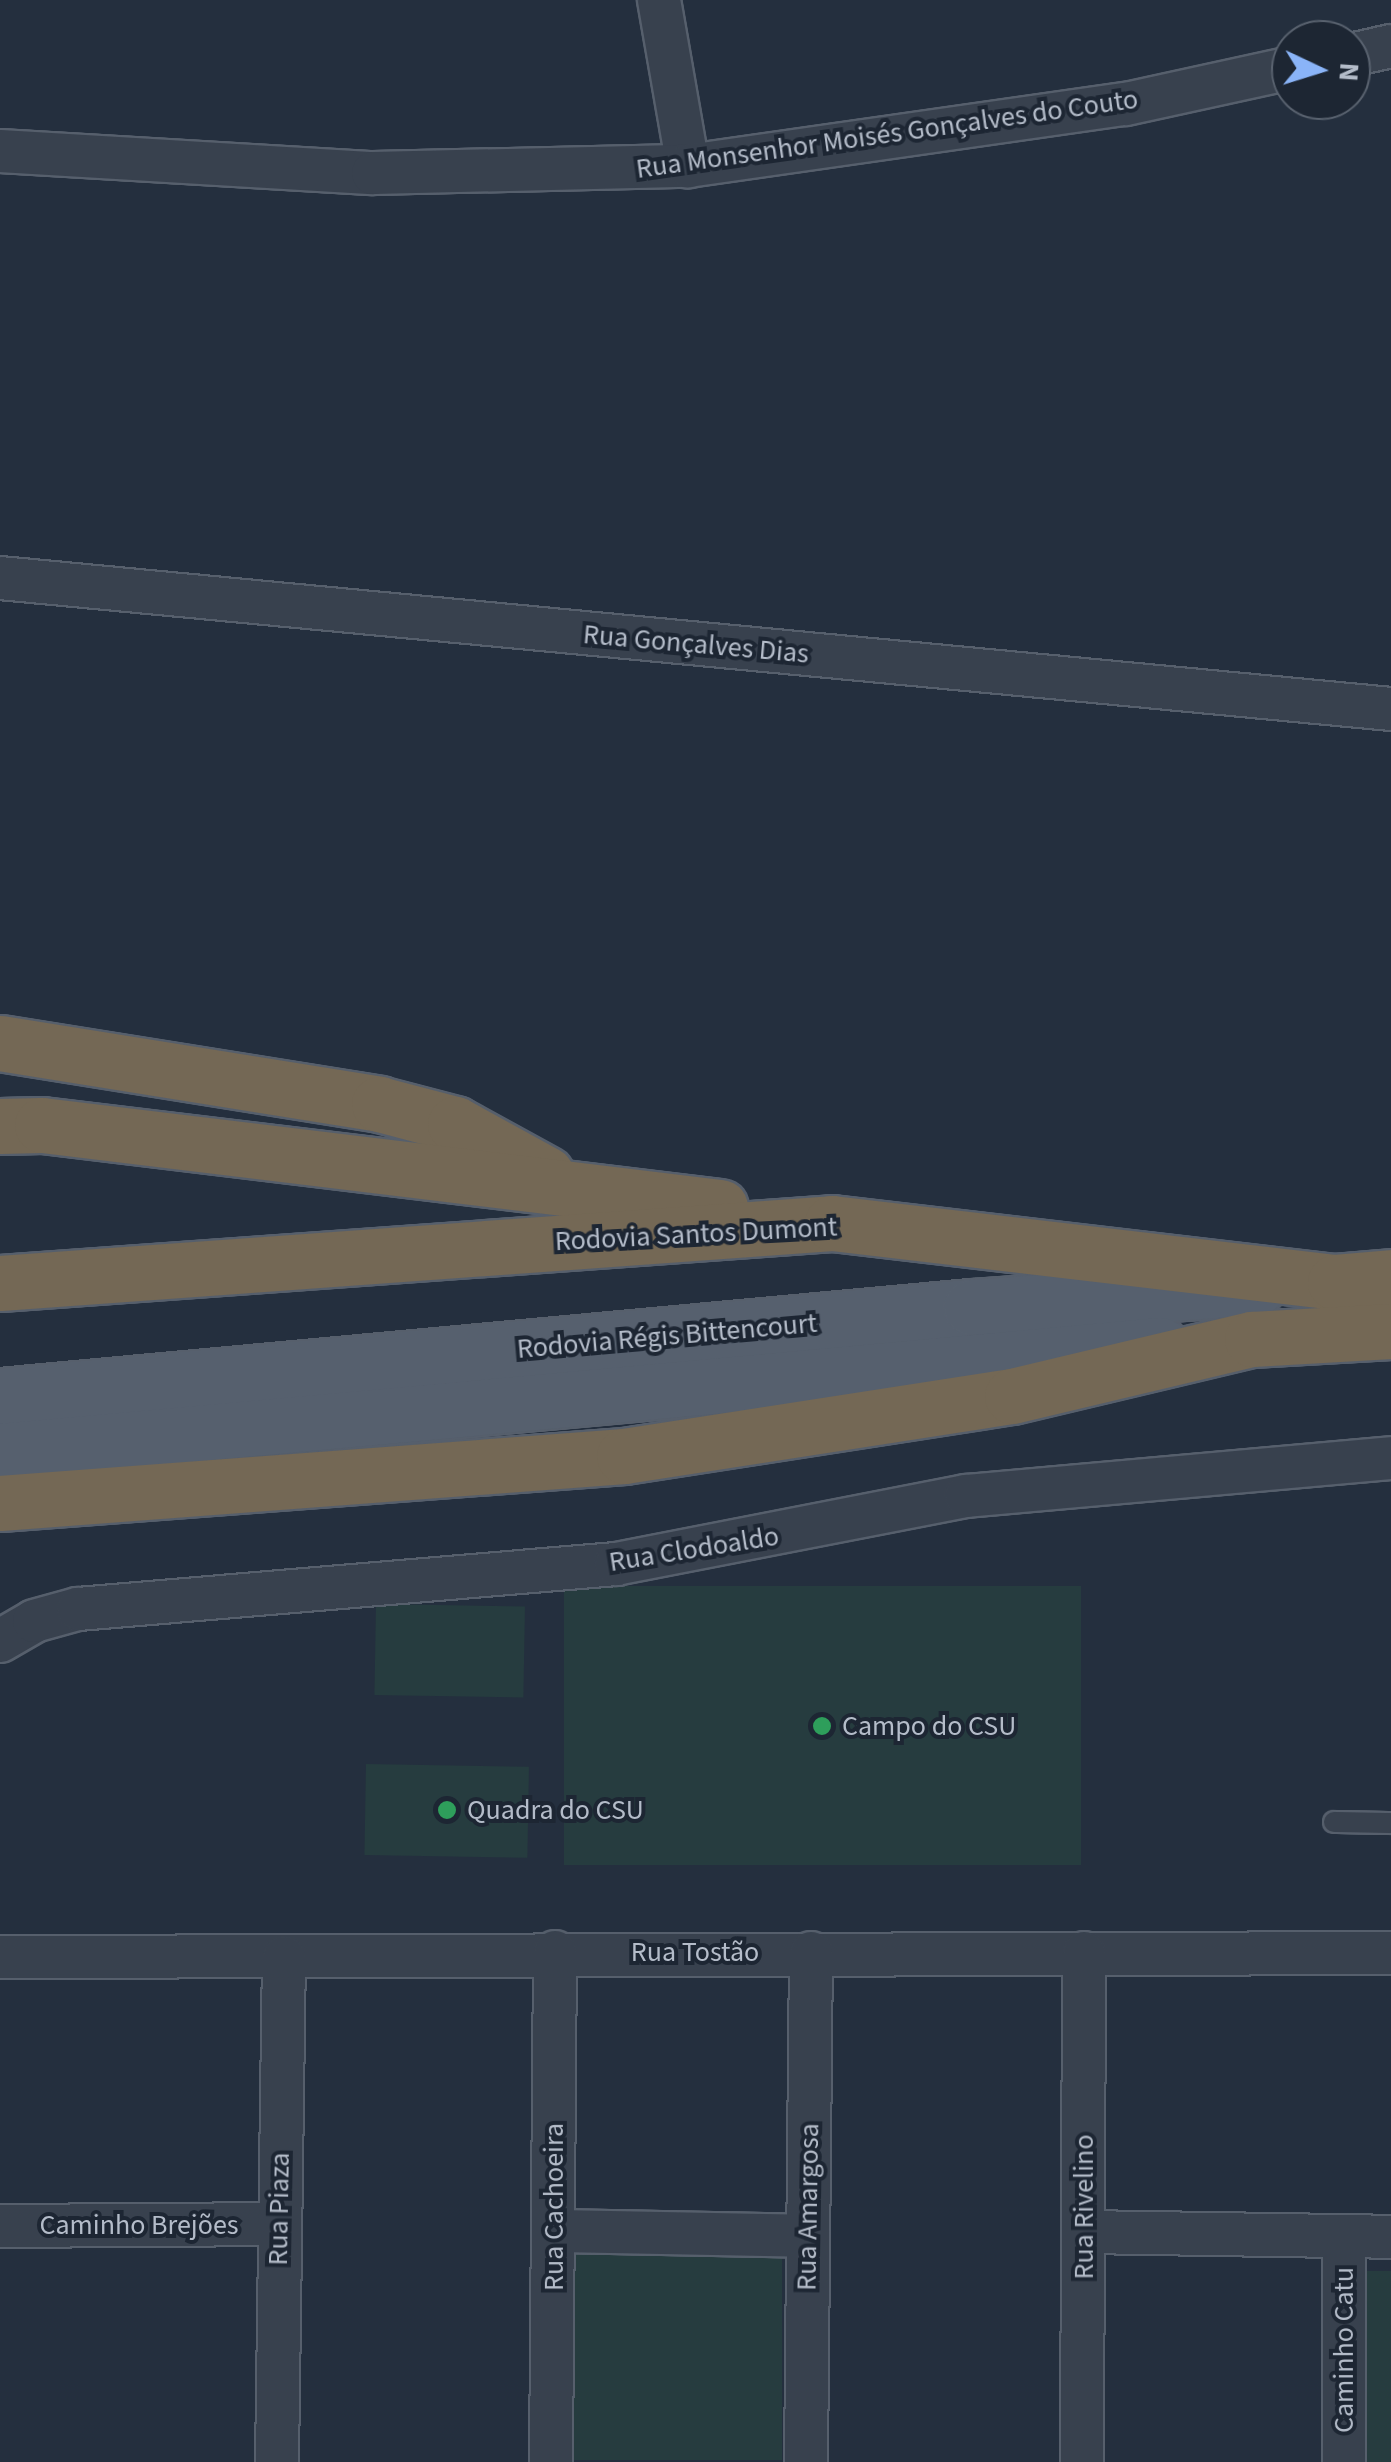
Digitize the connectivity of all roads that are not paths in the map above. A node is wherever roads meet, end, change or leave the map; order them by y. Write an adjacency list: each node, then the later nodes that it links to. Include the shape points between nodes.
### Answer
1 (659, 0): 4 (street)
2 (1271, 72): 4 (street, Rua Monsenhor Moisés Gonçalves do Couto, via 1126,104)
3 (0, 150): 4 (street, Rua Monsenhor Moisés Gonçalves do Couto, via 373,173)
4 (688, 166)
5 (0, 578): 6 (street, Rua Gonçalves Dias)
6 (1391, 709)
7 (0, 1043): 9 (highway, via 378,1104 454,1124)
8 (0, 1126): 9 (highway, via 42,1125)
9 (562, 1184): 10 (highway)
10 (832, 1223): 12 (highway, Rodovia Santos Dumont); 13 (highway, Rodovia Santos Dumont)
11 (1391, 1277): 12 (highway, Rodovia Santos Dumont)
12 (1335, 1282): 16 (main road, Rodovia Régis Bittencourt, via 971,1307)
13 (0, 1283)
14 (1391, 1330): 15 (highway)
15 (1252, 1339): 17 (main road, Rodovia Régis Bittencourt, via 954,1360); 19 (highway, via 1012,1396 624,1456)
16 (0, 1396)
17 (0, 1450)
18 (1391, 1458): 20 (street, Rua Clodoaldo, via 966,1496 616,1564 78,1609 34,1621)
19 (0, 1503)
20 (0, 1641)
21 (1334, 1822): 22 (lane)
22 (1391, 1823)
23 (555, 1952): 24 (street, Rua Tostão); 28 (street, Rua Tostão); 31 (street, Rua Cachoeira)
24 (811, 1953): 25 (street, Rua Tostão); 33 (street, Rua Amargosa)
25 (1084, 1953): 26 (street, Rua Tostão); 32 (street, Rua Rivelino)
26 (1391, 1953)
27 (0, 1957): 28 (street, Rua Tostão)
28 (284, 1957): 29 (street, Rua Piaza)
29 (278, 2224): 30 (street, Caminho Brejões); 36 (street, Rua Piaza)
30 (0, 2226)
31 (554, 2230): 33 (street); 37 (street, Rua Cachoeira)
32 (1084, 2232): 34 (street); 39 (street, Rua Rivelino)
33 (808, 2236): 38 (street, Rua Amargosa)
34 (1344, 2237): 35 (street); 40 (street, Caminho Catu)
35 (1391, 2237)
36 (277, 2462)
37 (552, 2462)
38 (806, 2462)
39 (1082, 2462)
40 (1344, 2462)

